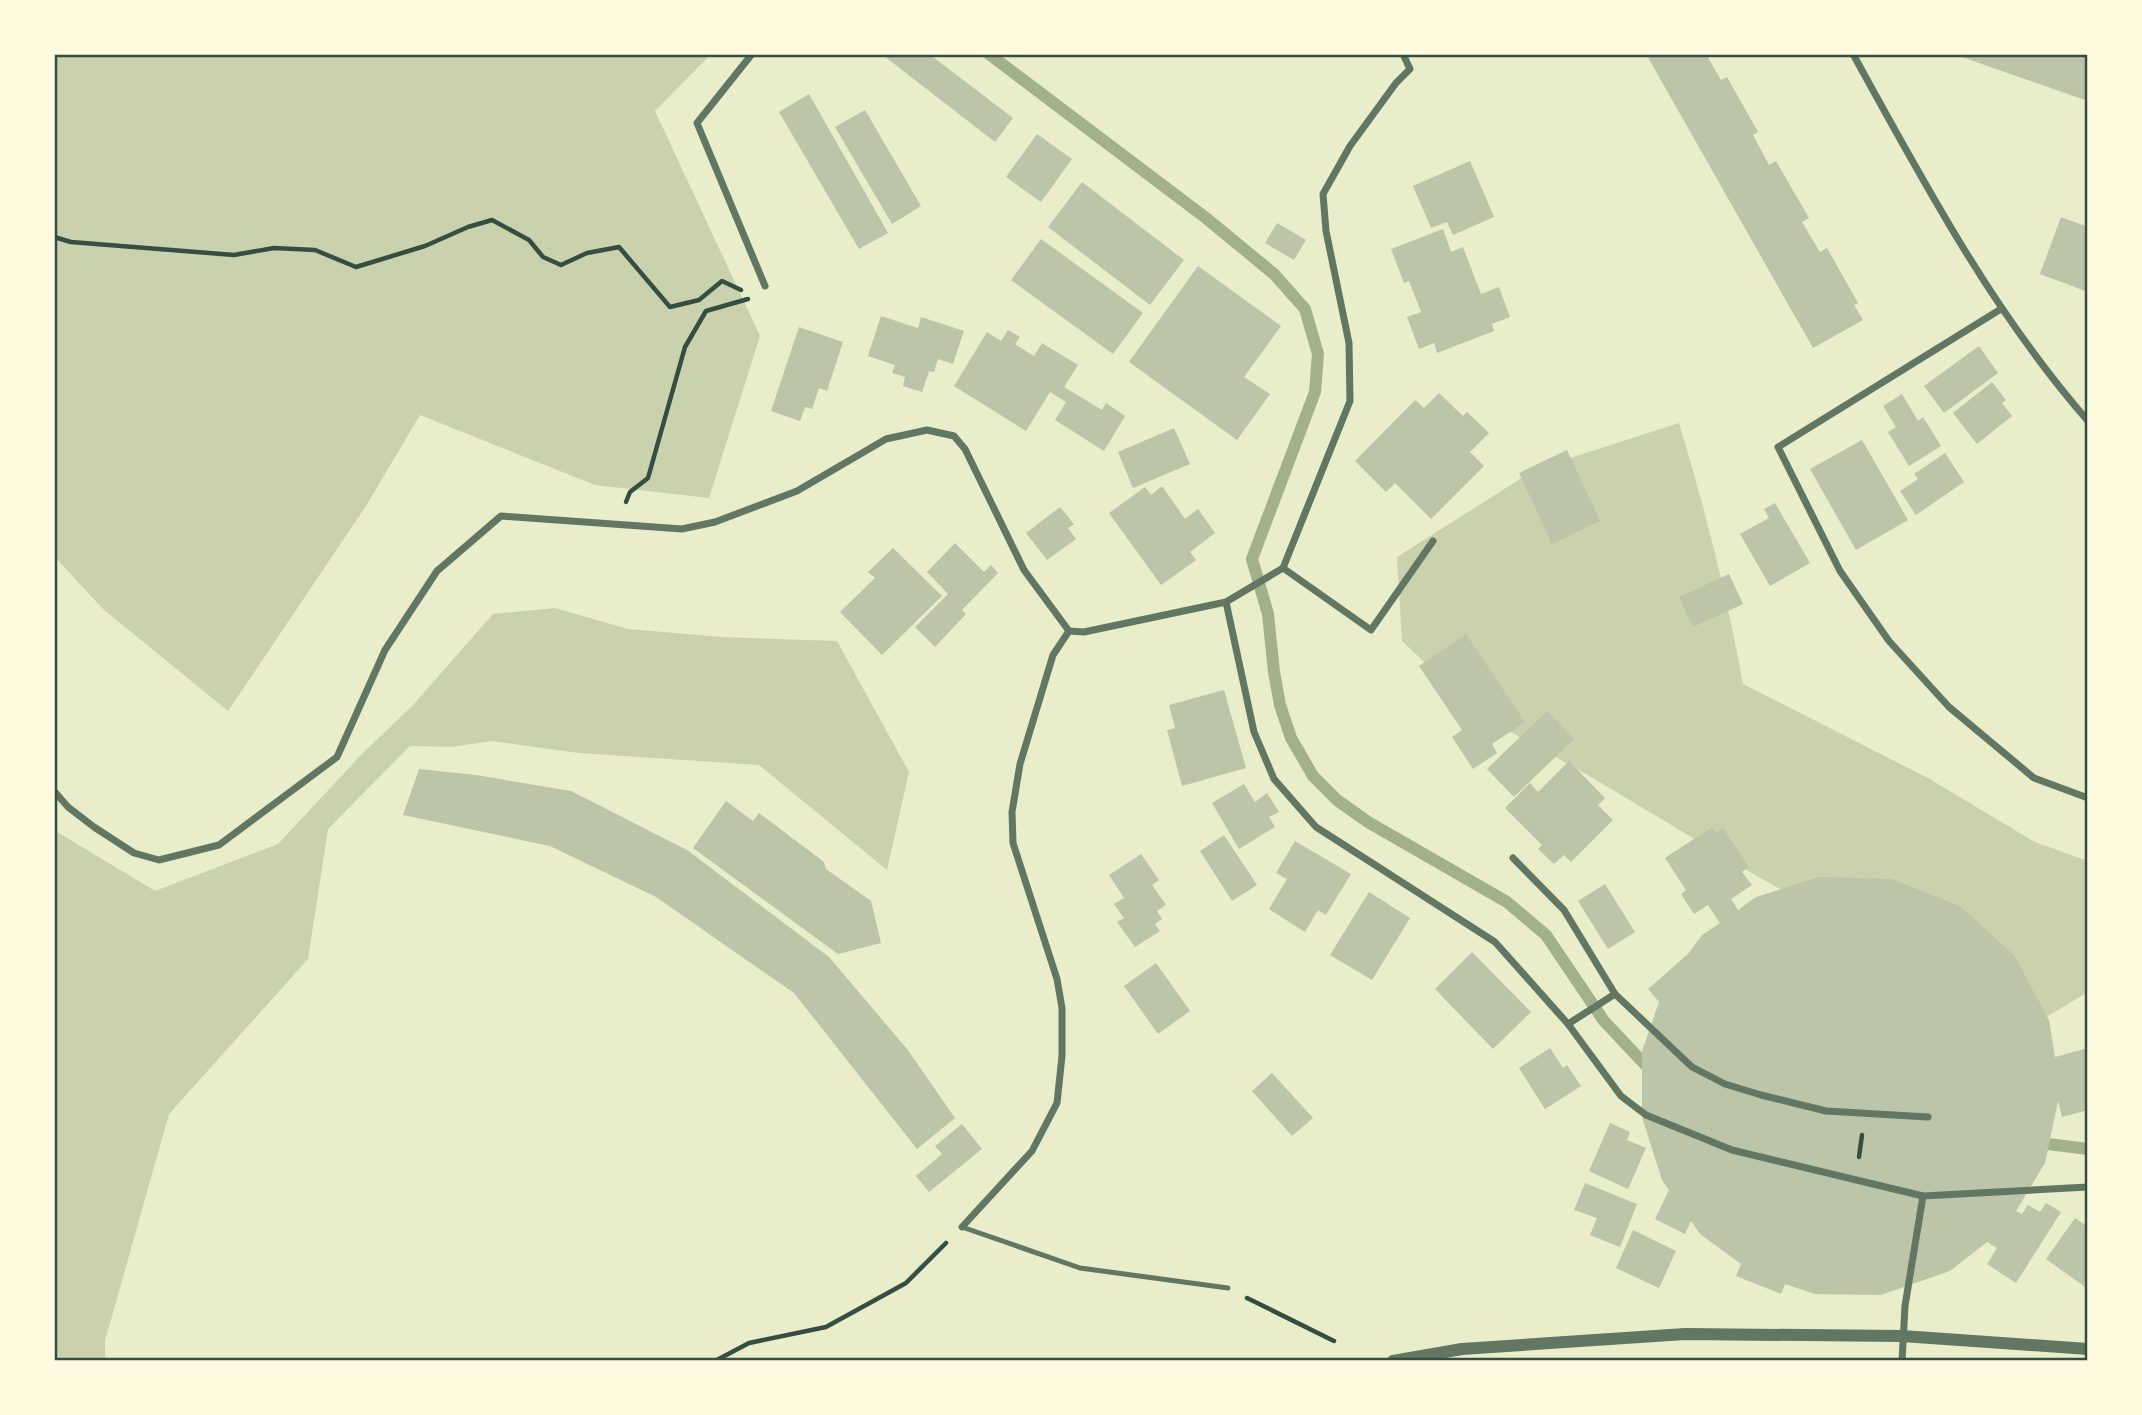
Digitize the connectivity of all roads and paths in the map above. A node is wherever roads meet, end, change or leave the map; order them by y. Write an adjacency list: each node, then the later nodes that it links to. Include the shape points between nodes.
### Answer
1 (752, 54): 5 (street, via 696,123)
2 (1402, 54): 10 (street, via 1410,69 1350,146 1323,194 1349,343 1350,401)
3 (1853, 54): 6 (street, via 1928,191)
4 (54, 237): 8 (path, via 234,255 274,248 315,250 356,267 492,220 561,265 587,253 618,247 670,306 699,300 722,281 757,296 706,311 685,347 648,478 630,492)
5 (765, 286)
6 (2001, 309): 7 (street); 14 (street, via 1778,447 1840,571 1889,641 1950,707 2034,778)
7 (2088, 421)
8 (619, 526): 12 (street, via 682,529 715,522 797,491 886,439 927,430 954,436 965,449 1024,570); 13 (street, via 501,516 437,571 385,650 337,757 219,845 159,860 134,853 68,807)
9 (1433, 541): 10 (street, via 1371,630)
10 (1283, 568): 11 (street)
11 (1226, 602): 12 (street, via 1084,632); 17 (street, via 1254,732 1275,779 1315,827 1495,942)
12 (1069, 631): 23 (street, via 1053,655 1020,764 1012,812 1013,842 1062,1008 1057,1103 1032,1151)
13 (54, 791)
14 (2088, 798)
15 (1513, 858): 16 (street, via 1563,910)
16 (1615, 994): 17 (street); 18 (street, via 1692,1067 1725,1084 1826,1111)
17 (1568, 1024): 20 (street, via 1621,1096 1646,1115 1732,1150)
18 (1864, 1113): 19 (street); 20 (path)
19 (1928, 1117)
20 (1856, 1180): 22 (street)
21 (2088, 1186): 22 (street)
22 (1923, 1196): 25 (street)
23 (962, 1227): 24 (lane, via 1080,1268); 28 (path, via 906,1283 827,1327 748,1343)
24 (1228, 1288): 26 (path)
25 (1902, 1336): 27 (street); 29 (street, via 1685,1334 1462,1349); 30 (street)
26 (1334, 1341)
27 (2088, 1349)
28 (715, 1361)
29 (1393, 1361)
30 (1902, 1361)

